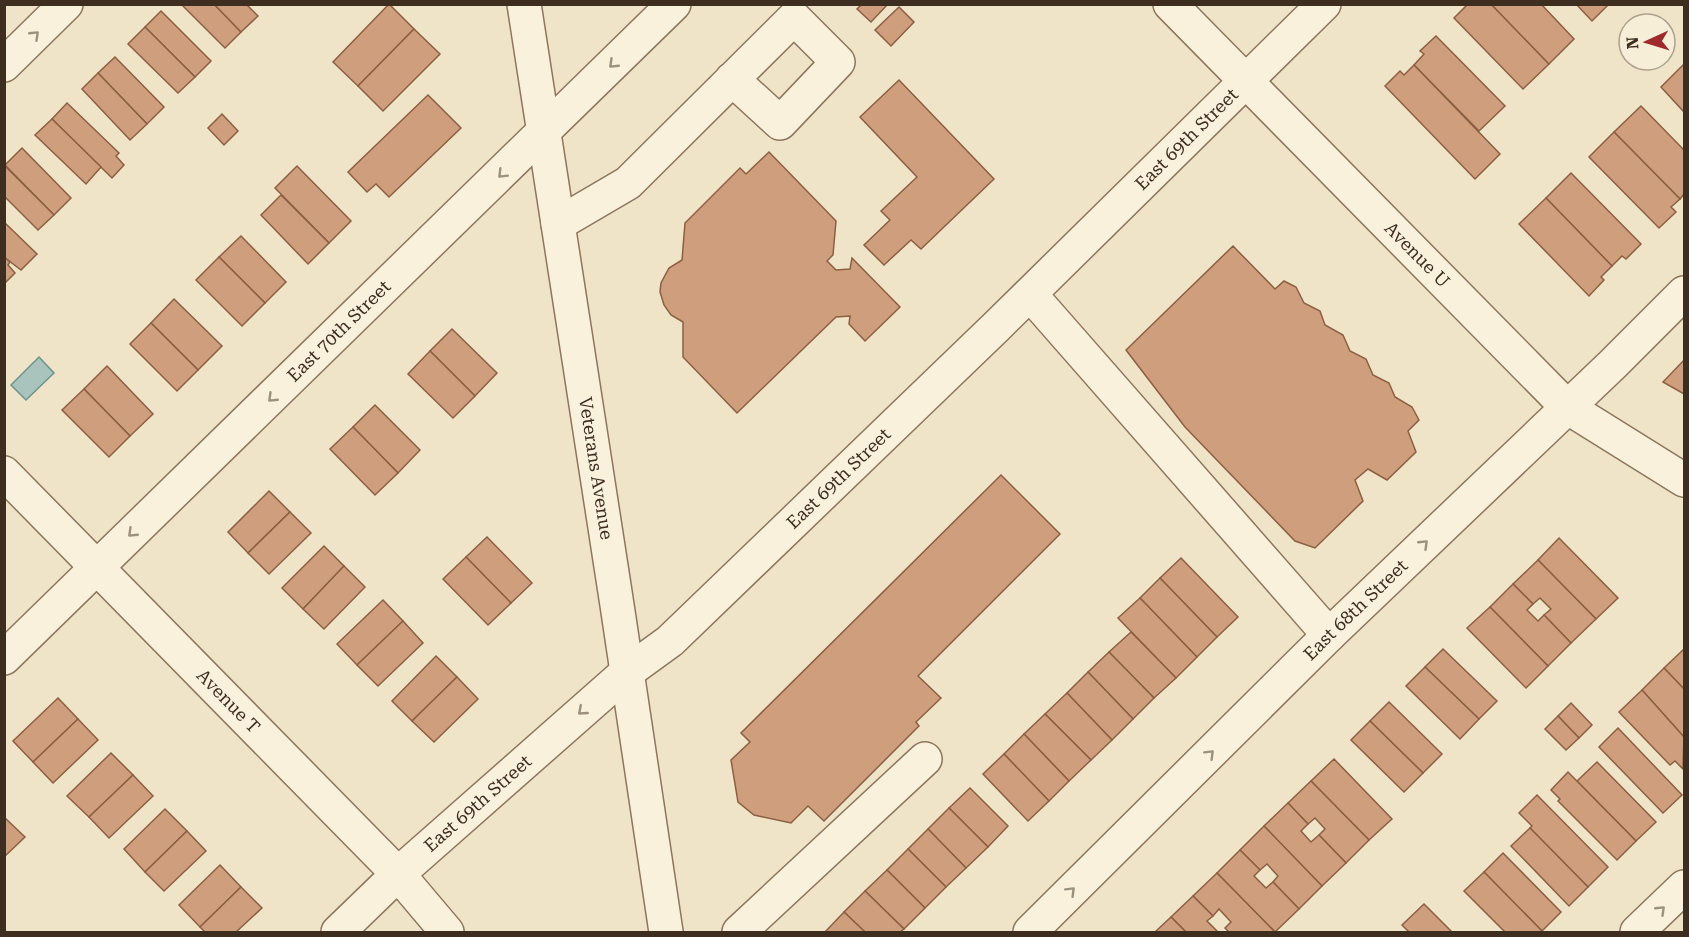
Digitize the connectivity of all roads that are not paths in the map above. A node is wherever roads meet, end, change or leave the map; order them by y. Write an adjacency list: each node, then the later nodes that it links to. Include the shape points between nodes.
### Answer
1 (66, 4): 6 (street, one-way to 1)
2 (524, 4): 9 (street, Veterans Avenue)
3 (674, 4): 9 (street, East 70th Street, one-way to 9)
4 (1170, 4): 8 (street, Avenue U)
5 (1324, 4): 8 (street, East 69th Street)
6 (4, 65)
7 (732, 79): 10 (street, via 628,183)
8 (1246, 83): 12 (street, East 69th Street); 13 (street, Avenue U)
9 (544, 133): 10 (street, Veterans Avenue); 16 (street, East 70th Street, one-way to 16)
10 (558, 224): 19 (street, Veterans Avenue)
11 (1684, 293): 13 (street, East 68th Street)
12 (1030, 294): 17 (street); 19 (street, East 69th Street, via 670,641)
13 (1567, 407): 15 (street, Avenue U); 17 (street, East 68th Street, one-way to 13)
14 (4, 473): 16 (street, Avenue T)
15 (1684, 480)
16 (97, 567): 18 (street, East 70th Street); 21 (street, Avenue T)
17 (1329, 635): 27 (street, East 68th Street, one-way to 17)
18 (4, 658)
19 (626, 673): 21 (street, East 69th Street, one-way to 21); 25 (street, Veterans Avenue)
20 (925, 759): 26 (street)
21 (398, 874): 23 (street, East 69th Street); 24 (street, Avenue T)
22 (1684, 887): 28 (street, one-way to 22)
23 (338, 933)
24 (447, 933)
25 (666, 933)
26 (739, 933)
27 (1030, 933)
28 (1637, 933)

